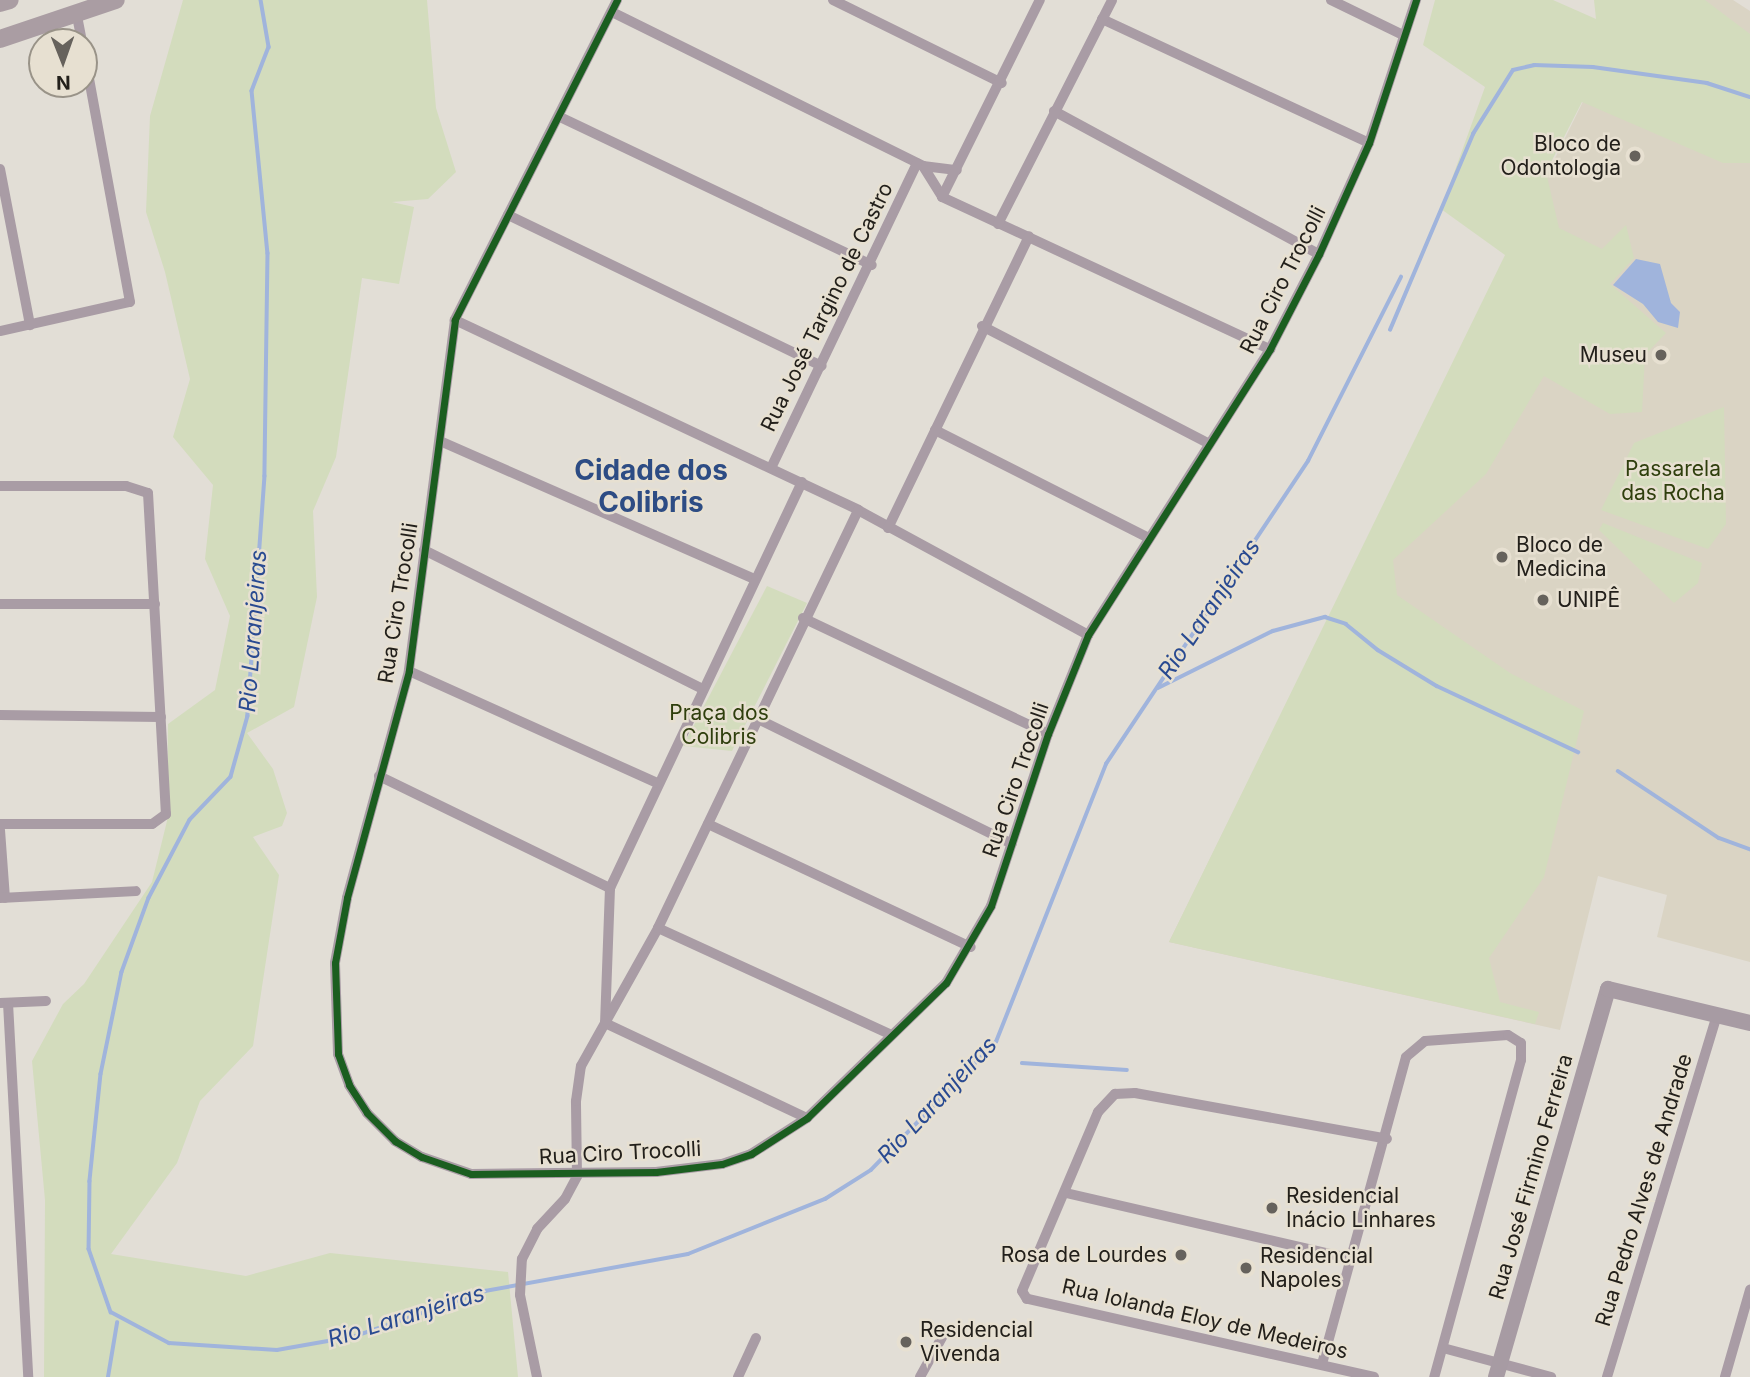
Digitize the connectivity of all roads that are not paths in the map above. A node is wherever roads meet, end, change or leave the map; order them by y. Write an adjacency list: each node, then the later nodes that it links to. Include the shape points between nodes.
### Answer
1 (10, 0): 9 (main road)
2 (116, 0): 11 (main road)
3 (617, 0): 10 (street, Rua Ciro Trocolli)
4 (833, 0): 16 (street)
5 (1040, 0): 16 (street)
6 (1112, 0): 12 (street)
7 (1331, 0): 14 (street)
8 (1416, 0): 14 (street, Rua Ciro Trocolli)
9 (0, 3)
10 (614, 13): 19 (street, Rua Ciro Trocolli); 21 (street)
11 (77, 16): 13 (street); 15 (main road)
12 (1102, 19): 18 (street); 20 (street)
13 (79, 28)
14 (1403, 35): 20 (street, Rua Ciro Trocolli)
15 (0, 39)
16 (1002, 83): 23 (street)
17 (92, 98): 31 (street, via 130,302)
18 (1054, 111): 26 (street); 28 (street)
19 (560, 117): 25 (street, Rua Ciro Trocolli); 29 (street)
20 (1369, 143): 28 (street, Rua Ciro Trocolli)
21 (920, 165): 23 (street); 24 (street); 29 (street, Rua José Targino de Castro)
22 (0, 169): 31 (street)
23 (957, 170): 24 (street)
24 (942, 197): 26 (street)
25 (508, 215): 30 (street, Rua Ciro Trocolli); 35 (street)
26 (998, 224): 27 (street)
27 (1029, 236): 32 (street); 34 (street)
28 (1319, 254): 34 (street, Rua Ciro Trocolli)
29 (872, 265): 35 (street, Rua José Targino de Castro)
30 (455, 320): 37 (street, Rua Ciro Trocolli); 39 (street)
31 (30, 325): 33 (street)
32 (982, 326): 36 (street); 38 (street)
33 (0, 331)
34 (1270, 349): 38 (street, Rua Ciro Trocolli)
35 (822, 366): 39 (street, Rua José Targino de Castro)
36 (935, 430): 43 (street); 44 (street)
37 (440, 442): 45 (street, Rua Ciro Trocolli); 46 (street)
38 (1208, 443): 44 (street, Rua Ciro Trocolli)
39 (771, 468): 40 (street)
40 (802, 482): 42 (street); 46 (street)
41 (0, 486): 48 (street, via 140,488 150,500)
42 (858, 510): 43 (street); 49 (street)
43 (888, 528): 50 (street)
44 (1149, 538): 50 (street, Rua Ciro Trocolli)
45 (424, 550): 51 (street, Rua Ciro Trocolli); 52 (street)
46 (754, 579): 52 (street)
47 (0, 604): 48 (street)
48 (156, 604): 54 (street)
49 (803, 618): 55 (street); 56 (street)
50 (1088, 635): 56 (street, Rua Ciro Trocolli)
51 (409, 671): 57 (street, Rua Ciro Trocolli); 58 (street)
52 (703, 689): 58 (street)
53 (0, 715): 54 (street)
54 (160, 717): 60 (street, via 166,814 152,824)
55 (756, 718): 59 (street); 61 (street)
56 (1048, 734): 61 (street, Rua Ciro Trocolli)
57 (379, 776): 62 (street); 75 (street, Rua Ciro Trocolli, via 335,963 338,1054 349,1085 395,1141 445,1167 471,1174)
58 (657, 783): 62 (street)
59 (708, 824): 65 (street); 66 (street)
60 (0, 827): 64 (street)
61 (1012, 844): 66 (street, Rua Ciro Trocolli)
62 (610, 888): 70 (street)
63 (135, 891): 64 (street)
64 (2, 898)
65 (659, 928): 70 (street); 72 (street)
66 (971, 947): 72 (street, Rua Ciro Trocolli, via 946,983)
67 (46, 1001): 68 (street)
68 (4, 1003): 86 (street)
69 (1717, 1014): 71 (main road); 83 (main road, Rua José Firmino Ferreira, via 1608,989); 92 (street, Rua Pedro Alves de Andrade)
70 (605, 1023): 73 (street); 75 (street, via 577,1079)
71 (1750, 1023)
72 (892, 1035): 73 (street, Rua Ciro Trocolli)
73 (807, 1118): 75 (street, Rua Ciro Trocolli, via 773,1143 722,1164)
74 (1387, 1139): 76 (street, via 1135,1093 1115,1094 1106,1101); 77 (street); 81 (street, via 1406,1057 1425,1041 1508,1035 1521,1043 1521,1060)
75 (577, 1176): 87 (street, via 565,1199 527,1245 520,1280)
76 (1066, 1194): 77 (street); 82 (street, Rua Iolanda Eloy de Medeiros, via 1022,1287 1027,1299)
77 (1353, 1259): 82 (street)
78 (1750, 1290): 93 (street)
79 (946, 1330): 89 (street)
80 (756, 1338): 84 (street)
81 (1443, 1348): 83 (street); 85 (street)
82 (1322, 1364): 90 (street, Rua Iolanda Eloy de Medeiros)
83 (1498, 1370): 91 (street)
84 (739, 1375): 88 (street)
85 (1435, 1376)
86 (28, 1377)
87 (537, 1377)
88 (751, 1377)
89 (919, 1377)
90 (1374, 1377)
91 (1551, 1377)
92 (1607, 1377)
93 (1725, 1377)

